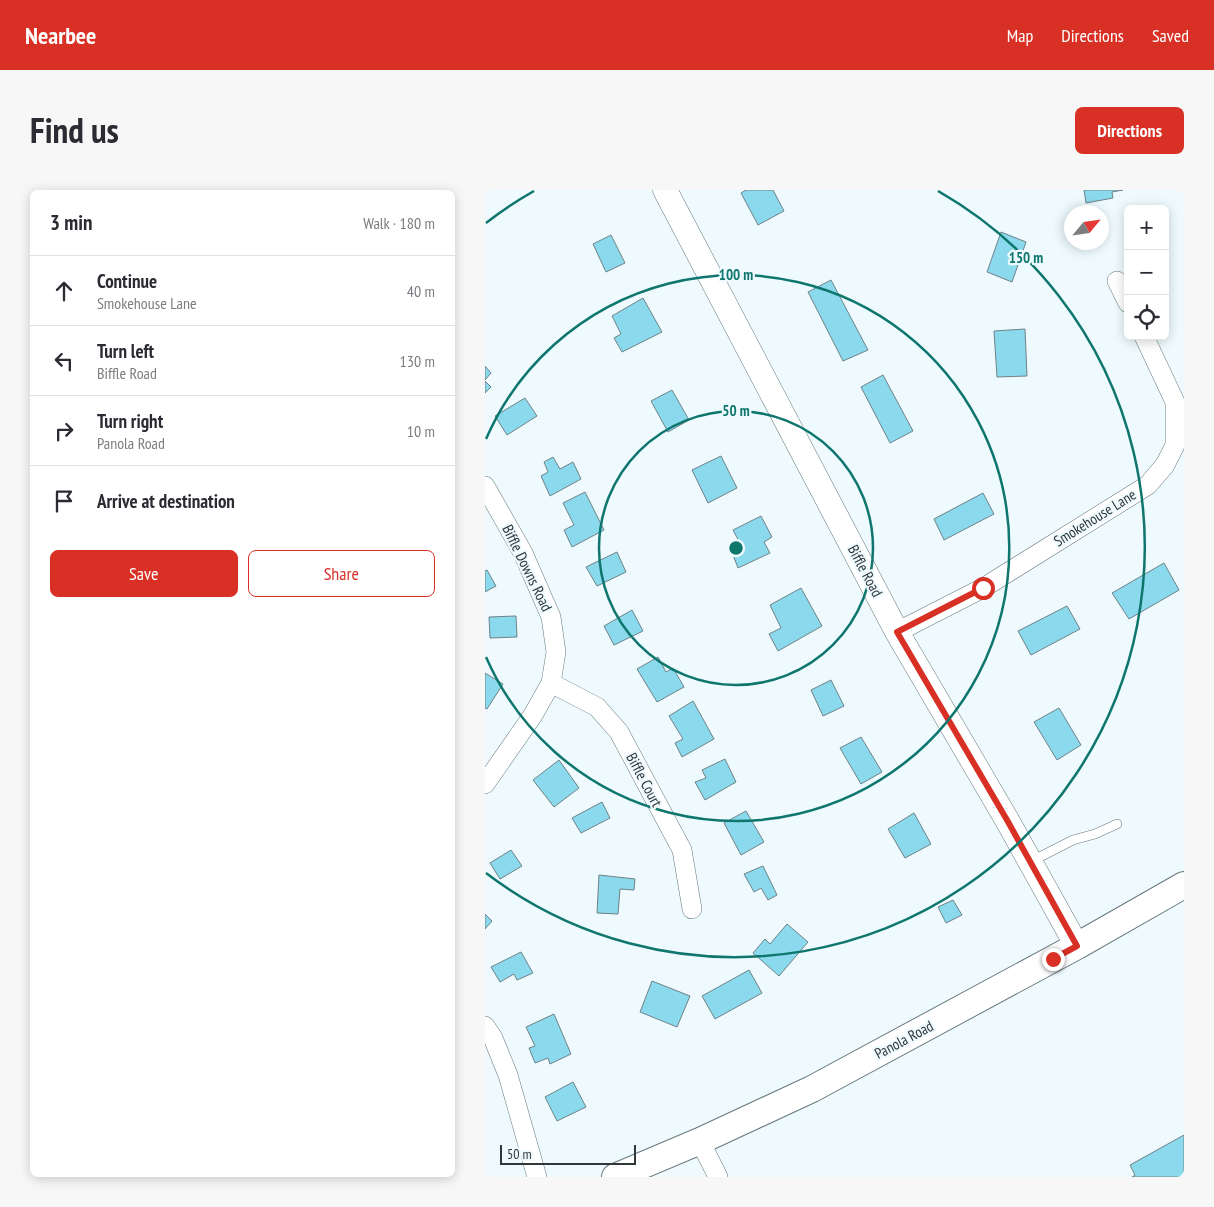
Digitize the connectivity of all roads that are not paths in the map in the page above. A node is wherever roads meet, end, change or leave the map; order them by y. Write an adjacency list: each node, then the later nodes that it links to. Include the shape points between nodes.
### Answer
1 (665, 190): 6 (street, Biffle Road)
2 (1117, 281): 3 (street)
3 (1124, 295)
4 (1146, 340): 6 (street, Smokehouse Lane, via 1175,402 1175,445 1165,465 1148,485 983,588)
5 (485, 486): 7 (street, Biffle Downs Road, via 523,553 551,617 556,652)
6 (897, 632): 10 (street, Biffle Road)
7 (551, 683): 8 (street, Biffle Downs Road); 12 (street, Biffle Court, via 597,707 619,732 682,850)
8 (485, 784)
9 (1117, 824): 10 (lane, via 1073,840)
10 (1030, 862): 13 (street, Biffle Road)
11 (1184, 885): 13 (main road, Panola Road)
12 (692, 909)
13 (1077, 946): 15 (main road, Panola Road, via 812,1089)
14 (485, 1026): 16 (street, via 508,1076)
15 (700, 1141): 17 (main road, Panola Road); 18 (street)
16 (537, 1177)
17 (615, 1177)
18 (718, 1177)

